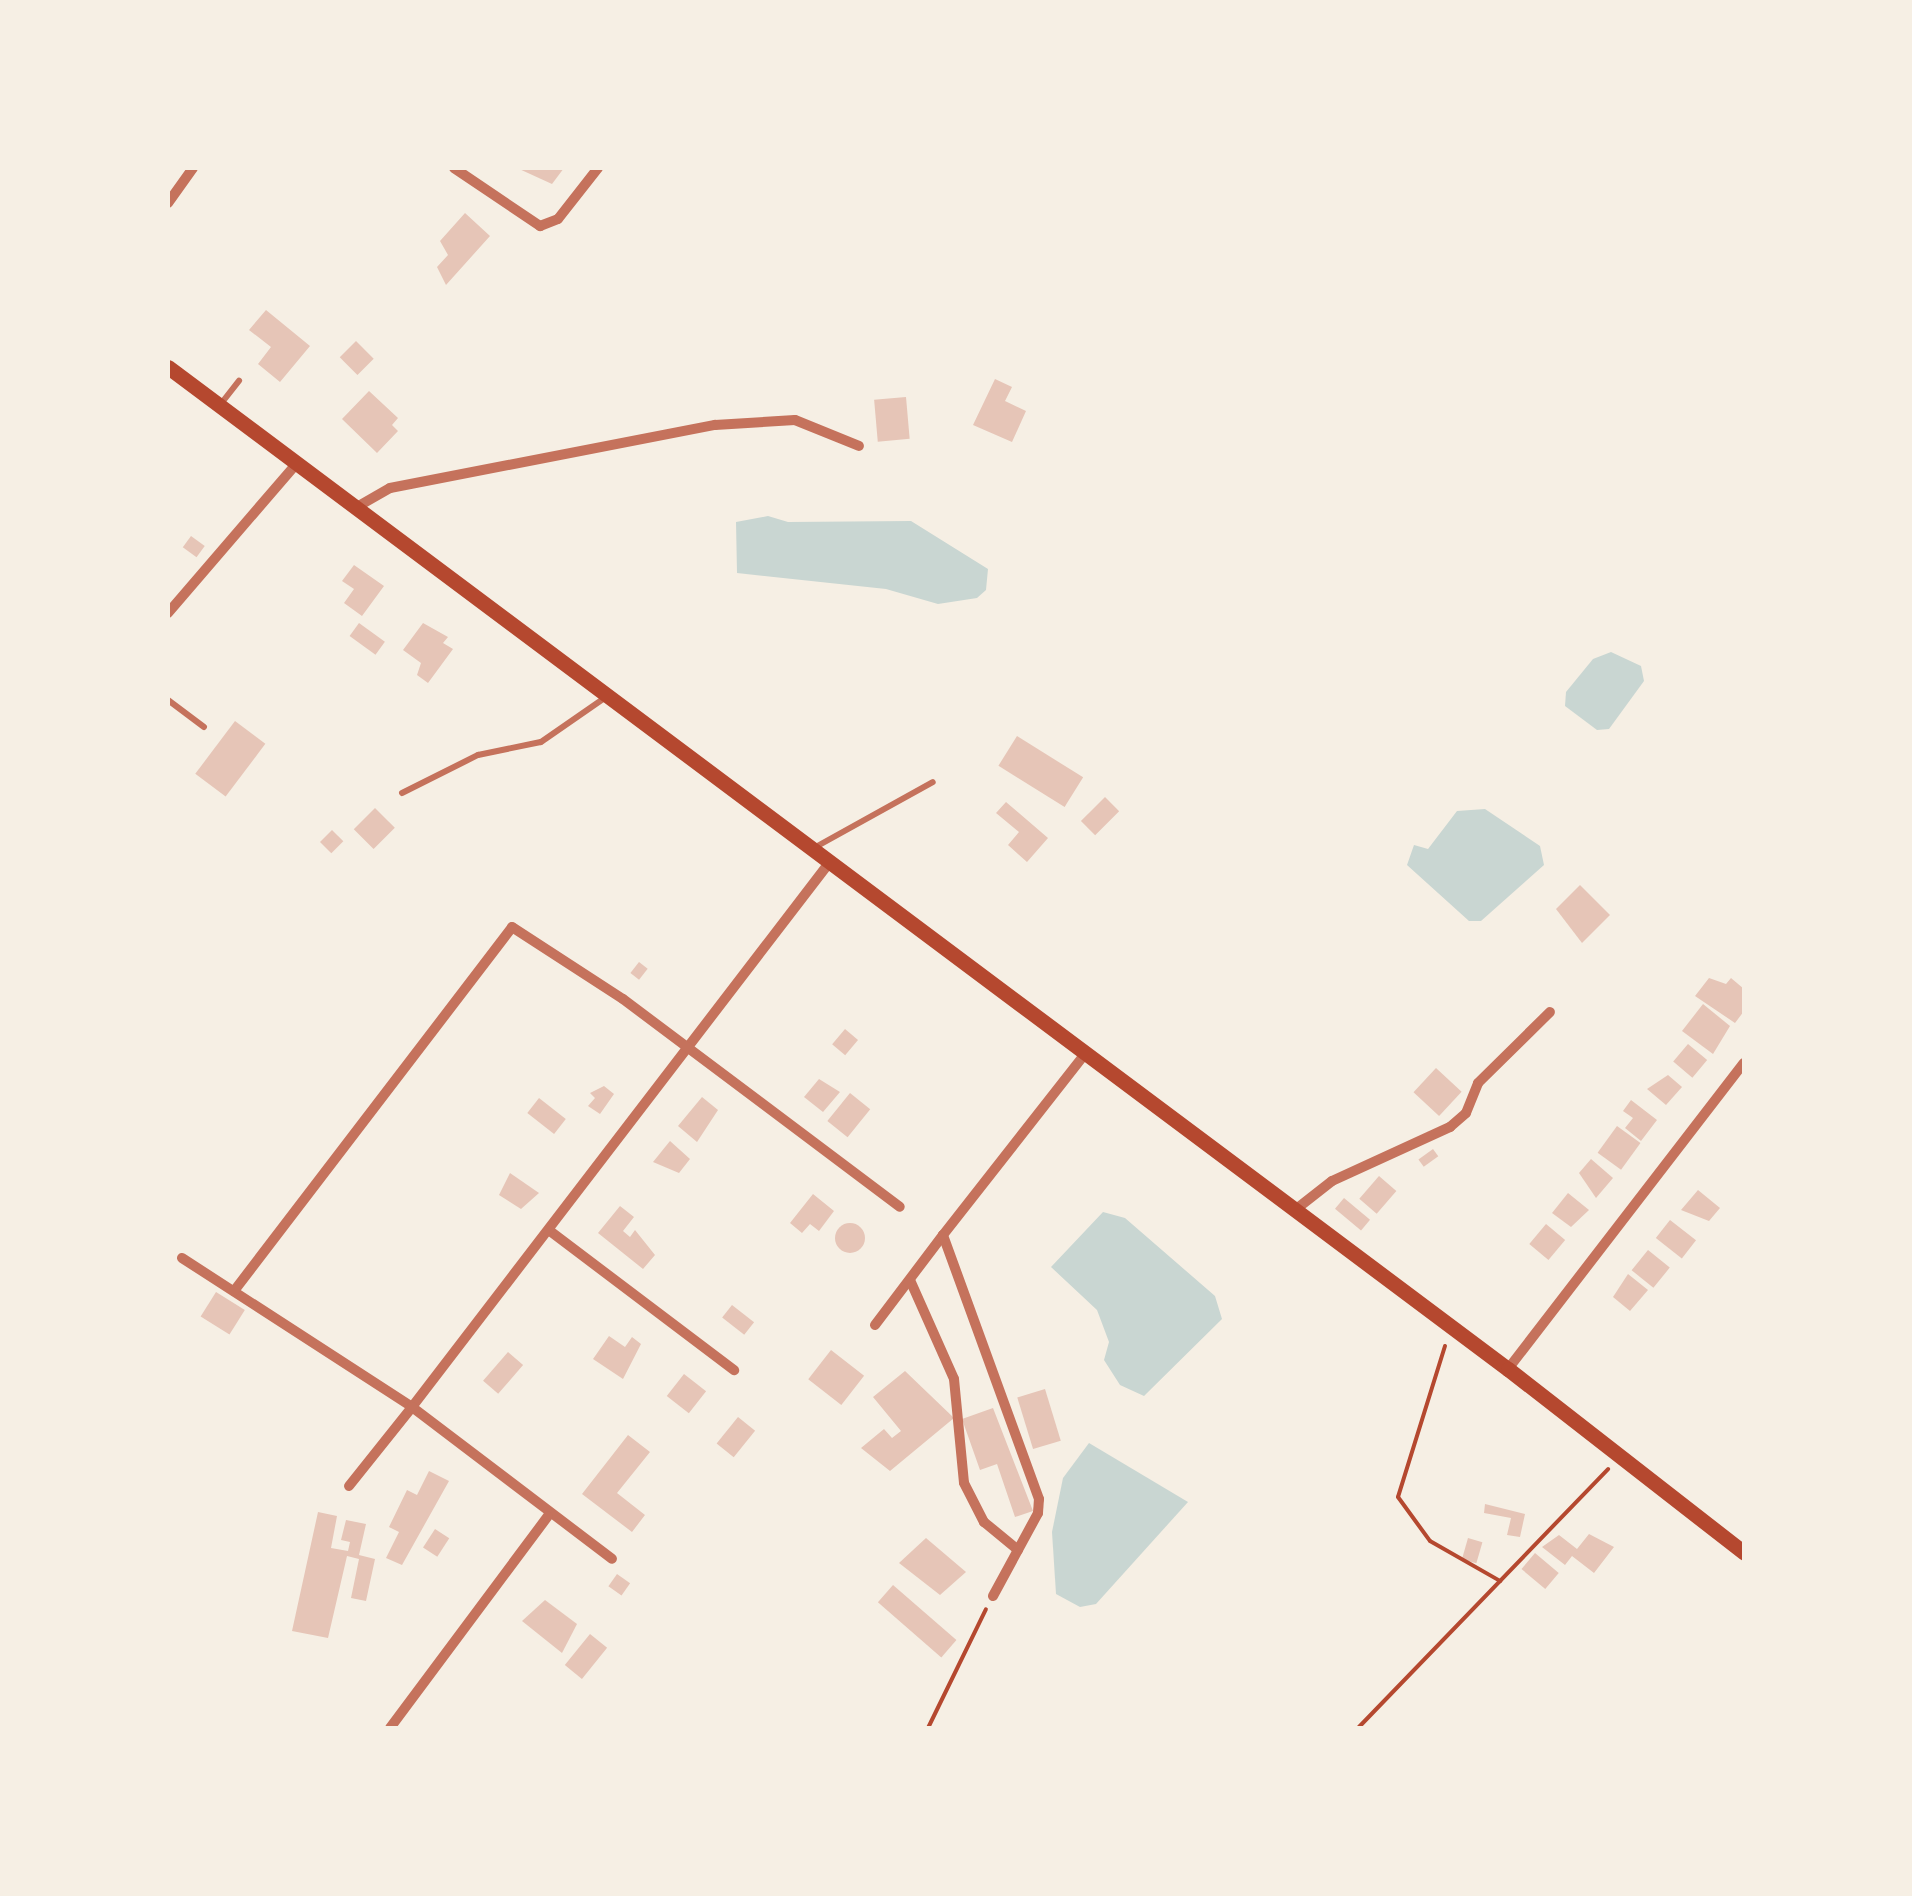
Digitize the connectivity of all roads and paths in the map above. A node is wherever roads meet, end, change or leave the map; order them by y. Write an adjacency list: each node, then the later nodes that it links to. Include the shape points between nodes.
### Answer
1 (193, 168): 4 (street)
2 (454, 168): 3 (street, via 540,226 558,218)
3 (598, 168)
4 (168, 202)
5 (168, 367): 7 (main road)
6 (240, 381): 7 (lane)
7 (219, 406): 9 (main road)
8 (860, 446): 10 (street, via 795,420 715,425 390,488)
9 (296, 464): 10 (main road); 11 (street)
10 (355, 508): 12 (main road)
11 (168, 613)
12 (607, 696): 16 (lane, via 542,742 478,755); 17 (main road)
13 (168, 700): 14 (lane)
14 (204, 727)
15 (934, 782): 17 (lane)
16 (402, 793)
17 (811, 850): 18 (main road)
18 (829, 863): 20 (street); 21 (main road)
19 (1550, 1012): 24 (street, via 1478,1083 1466,1113 1450,1127 1332,1181)
20 (687, 1048): 23 (street); 25 (street); 29 (street, via 623,998 512,928)
21 (1084, 1054): 24 (main road); 26 (street)
22 (1744, 1063): 32 (street)
23 (900, 1207)
24 (1295, 1210): 31 (main road)
25 (550, 1231): 33 (street); 34 (street)
26 (943, 1235): 28 (street); 38 (street, via 1039,1499)
27 (182, 1258): 29 (street)
28 (910, 1280): 30 (street); 38 (street, via 954,1380 964,1483 984,1522)
29 (234, 1291): 34 (street)
30 (875, 1325)
31 (1452, 1327): 32 (main road); 41 (path, via 1398,1498 1430,1542)
32 (1508, 1369): 35 (main road)
33 (734, 1370)
34 (412, 1406): 36 (street); 37 (street)
35 (1621, 1457): 39 (main road); 41 (path)
36 (348, 1486)
37 (548, 1516): 40 (street); 43 (street)
38 (1018, 1550): 42 (street)
39 (1744, 1553)
40 (612, 1559)
41 (1500, 1581): 45 (path)
42 (993, 1596): 44 (path)
43 (390, 1728)
44 (928, 1728)
45 (1358, 1728)

